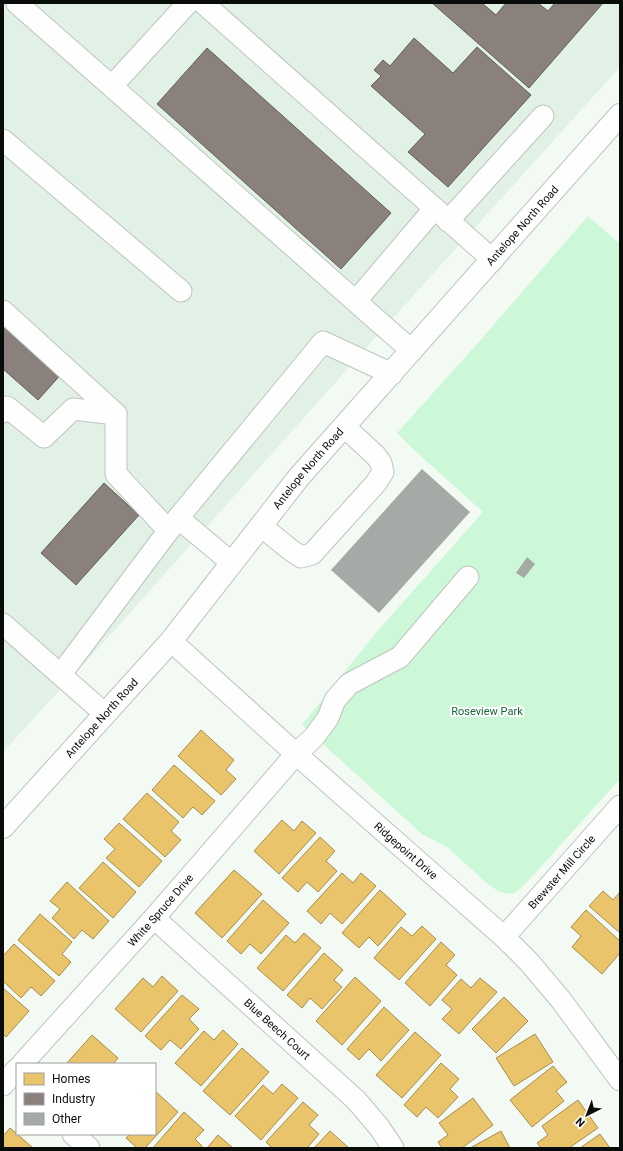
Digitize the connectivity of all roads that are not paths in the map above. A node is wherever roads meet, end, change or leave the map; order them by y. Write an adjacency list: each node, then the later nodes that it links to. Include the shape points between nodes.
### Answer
1 (17, 3): 4 (street)
2 (188, 3): 4 (street)
3 (203, 3): 8 (street)
4 (112, 86): 11 (street)
5 (620, 115): 9 (main road, Antelope North Road)
6 (543, 116): 8 (street)
7 (3, 140): 10 (street)
8 (441, 215): 9 (street); 11 (street)
9 (493, 260): 13 (main road, Antelope North Road)
10 (181, 291)
11 (356, 301): 13 (street)
12 (3, 311): 16 (street)
13 (412, 351): 14 (main road, Antelope North Road)
14 (392, 374): 17 (main road, Antelope North Road); 18 (street, via 323,342)
15 (3, 412): 16 (street, via 7,407 44,437 74,408)
16 (116, 414): 18 (street, via 116,474)
17 (344, 427): 19 (main road, Antelope North Road); 19 (street, via 381,463 383,472 376,483 312,554 301,557)
18 (173, 524): 20 (street); 24 (street)
19 (261, 526): 20 (main road, Antelope North Road)
20 (232, 562): 23 (main road, Antelope North Road)
21 (468, 577): 26 (street, White Spruce Drive, via 400,657 349,684 335,700 328,718 314,737)
22 (3, 624): 24 (street)
23 (171, 641): 25 (main road, Antelope North Road); 26 (street, Ridgepoint Drive)
24 (61, 674): 25 (street)
25 (105, 714): 28 (main road, Antelope North Road)
26 (296, 754): 29 (street, White Spruce Drive); 30 (street, Ridgepoint Drive)
27 (620, 806): 30 (street, Brewster Mill Circle)
28 (3, 827)
29 (154, 918): 31 (street, White Spruce Drive); 35 (street, Blue Beech Court, via 356,1100)
30 (504, 937): 32 (street, Ridgepoint Drive, via 561,1000)
31 (26, 1063)
32 (620, 1080)
33 (74, 1135): 34 (street)
34 (89, 1148)
35 (394, 1148)

